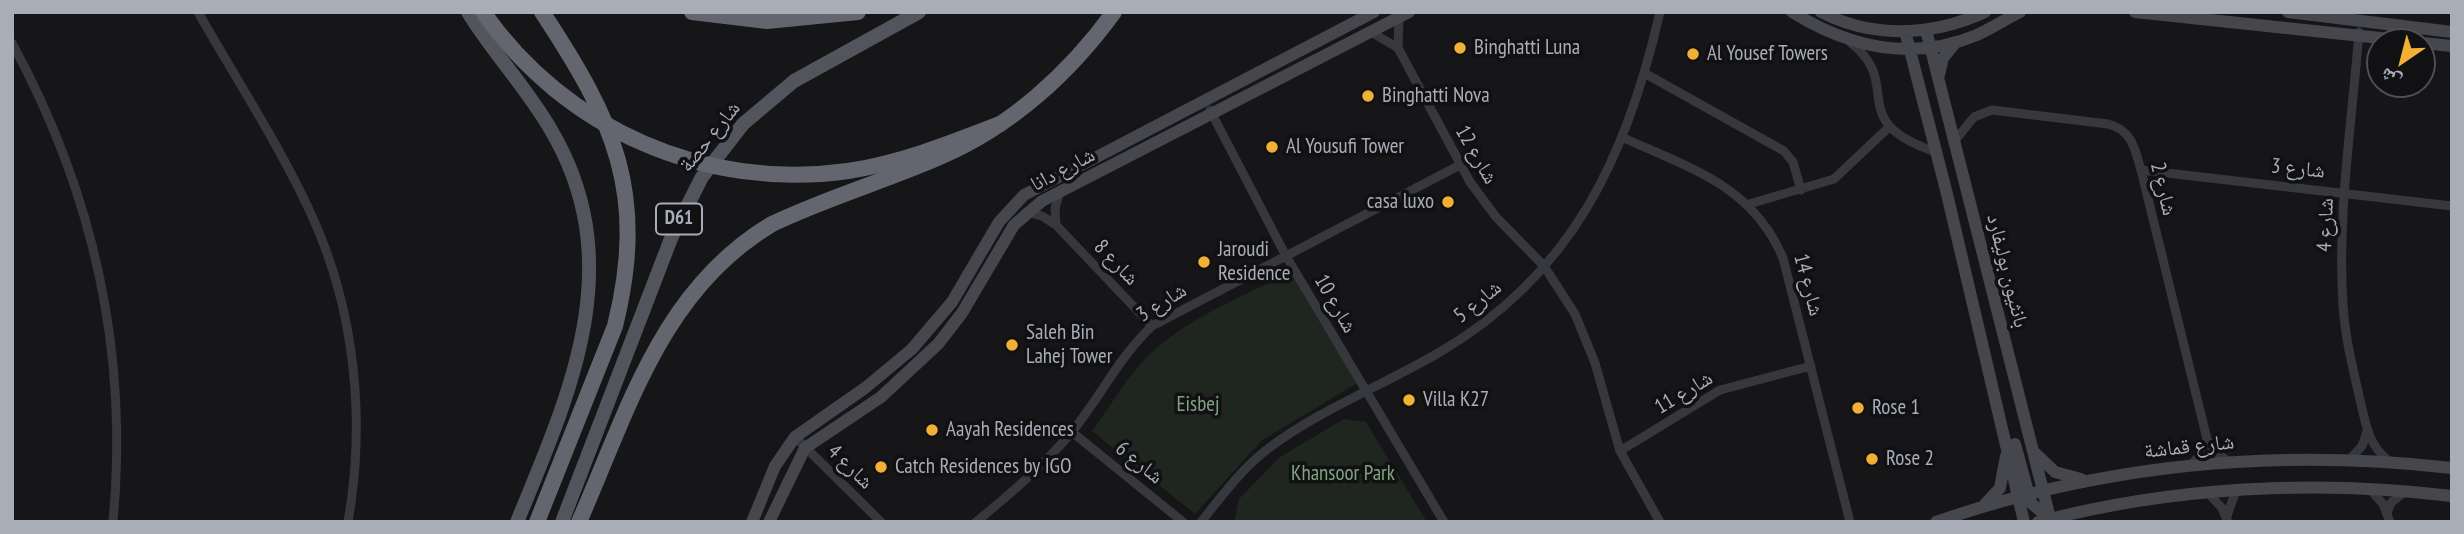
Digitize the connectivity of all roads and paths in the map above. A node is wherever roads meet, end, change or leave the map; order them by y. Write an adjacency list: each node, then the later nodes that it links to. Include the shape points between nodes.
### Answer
1 (198, 12): 82 (street, via 302,194 338,289 353,364 356,415)
2 (468, 12): 83 (main road, via 552,131 569,169 589,260 585,331 547,449)
3 (483, 12): 35 (highway, bridge, via 526,63 573,106 629,138 721,168 785,175 850,171 913,156)
4 (542, 12): 84 (highway, via 579,69 610,134 620,168 628,234 623,296 615,326)
5 (692, 12): 6 (highway, via 767,21)
6 (858, 12)
7 (919, 12): 85 (main road, شارع حصة / D61, via 794,80 743,124 708,167 672,236)
8 (1114, 12): 35 (highway, via 1046,89)
9 (1374, 12): 33 (street, شارع دانا)
10 (1660, 12): 31 (street, شارع 5)
11 (1792, 12): 25 (street)
12 (1821, 12): 20 (street, via 1852,26)
13 (1985, 12): 19 (street)
14 (2020, 12): 26 (street)
15 (2135, 12): 23 (street)
16 (2288, 12): 18 (street)
17 (1404, 15): 21 (street, شارع دانا); 29 (street, شارع 12)
18 (2360, 20): 22 (street); 23 (street, شارع 4)
19 (1926, 30): 20 (street); 28 (street, بانثيون بوليفارد)
20 (1905, 31): 30 (street, بانثيون بوليفارد)
21 (1371, 32): 29 (street); 34 (street, شارع دانا)
22 (2452, 32)
23 (2359, 34): 24 (street); 44 (street, شارع 4)
24 (2366, 35)
25 (1850, 41): 30 (street); 36 (street, via 1872,63 1879,111)
26 (1956, 42): 28 (street); 32 (street, via 1943,58)
27 (12, 43): 81 (street, via 68,167 100,278 119,418)
28 (1930, 47): 30 (street); 32 (street, بانثيون بوليفارد)
29 (1398, 48): 40 (street, شارع 12)
30 (1909, 48): 39 (street, بانثيون بوليفارد)
31 (1646, 74): 37 (street, شارع 5); 42 (street, via 1784,150 1793,162)
32 (1938, 79): 38 (street, بانثيون بوليفارد)
33 (1205, 99): 34 (street, شارع 10); 57 (street, شارع دانا, via 1024,195 999,222 953,302 912,349)
34 (1212, 115): 43 (street, شارع دانا); 49 (street, شارع 10)
35 (1000, 124): 86 (highway, bridge, via 939,158 791,215 750,237 697,285 669,323)
36 (1888, 128): 39 (street); 42 (street, via 1843,173)
37 (1624, 138): 45 (street, شارع 14, via 1724,186); 50 (street, شارع 5, via 1587,208)
38 (1953, 143): 41 (street, شارع 2, via 1974,117 1992,110 2108,124 2131,139); 61 (street, بانثيون بوليفارد)
39 (1936, 152): 54 (street, بانثيون بوليفارد)
40 (1460, 165): 49 (street, شارع 3); 50 (street, شارع 12, via 1496,217)
41 (2141, 170): 44 (street, شارع 3); 58 (street, شارع 2)
42 (1801, 190): 45 (street)
43 (1060, 192): 47 (street, شارع دانا); 48 (street)
44 (2345, 192): 46 (street, شارع 3); 55 (street, شارع 4, via 2344,314)
45 (1749, 204): 52 (street, شارع 14, via 1775,238 1783,258)
46 (2452, 206)
47 (1026, 212): 48 (street, شارع 8); 60 (street, شارع دانا, via 938,344 881,397)
48 (1056, 225): 51 (street, شارع 8)
49 (1286, 256): 51 (street, شارع 3); 53 (street, شارع 10)
50 (1544, 266): 53 (street, شارع 5, via 1467,334); 62 (street, شارع 12, via 1566,296 1589,346)
51 (1152, 326): 56 (street, شارع 3, via 1130,349)
52 (1811, 366): 62 (street, شارع 11, via 1720,390); 95 (street, شارع 14)
53 (1365, 391): 92 (street, شارع 5, via 1266,451); 93 (street, شارع 10)
54 (1998, 410): 59 (street, بانثيون بوليفارد); 74 (street, via 2011,429)
55 (2367, 430): 63 (street, via 2362,446); 65 (street, شارع 4, via 2375,448)
56 (1072, 432): 90 (street, شارع 3, via 1034,474); 91 (street, شارع 6)
57 (795, 437): 60 (street, شارع 4); 87 (street, شارع دانا, via 775,466)
58 (2207, 439): 64 (street, شارع 2); 66 (street)
59 (2007, 445): 74 (street, بانثيون بوليفارد); 76 (street, via 2000,488)
60 (805, 448): 88 (street); 89 (street, شارع 4)
61 (2033, 450): 68 (street, via 2054,472); 72 (street, بانثيون بوليفارد)
62 (1620, 451): 94 (street, شارع 12)
63 (2351, 458): 64 (street, شارع قماشة); 65 (street, شارع قماشة)
64 (2228, 461): 66 (street, شارع قماشة)
65 (2389, 461): 67 (street, شارع قماشة)
66 (2192, 464): 68 (street, شارع قماشة)
67 (2452, 468)
68 (2084, 480): 72 (street, شارع قماشة)
69 (2369, 488): 70 (street); 71 (street); 78 (street)
70 (2236, 490): 73 (street); 79 (street)
71 (2406, 490): 75 (street); 78 (street, via 2391,503)
72 (2043, 492): 74 (street, شارع قماشة); 80 (street, بانثيون بوليفارد)
73 (2207, 492): 77 (street); 79 (street)
74 (2024, 496): 76 (street, شارع قماشة); 80 (street); 97 (street, بانثيون بوليفارد)
75 (2452, 496)
76 (1983, 505): 96 (street, شارع قماشة)
77 (2081, 511): 80 (street); 98 (street)
78 (2389, 517)
79 (2227, 519)
80 (2043, 521)
81 (113, 522)
82 (348, 522)
83 (517, 522)
84 (537, 522)
85 (562, 522)
86 (579, 522)
87 (752, 522)
88 (769, 522)
89 (880, 522)
90 (976, 522)
91 (1183, 522)
92 (1201, 522)
93 (1444, 522)
94 (1660, 522)
95 (1850, 522)
96 (1936, 522)
97 (2024, 522)
98 (2072, 522)

